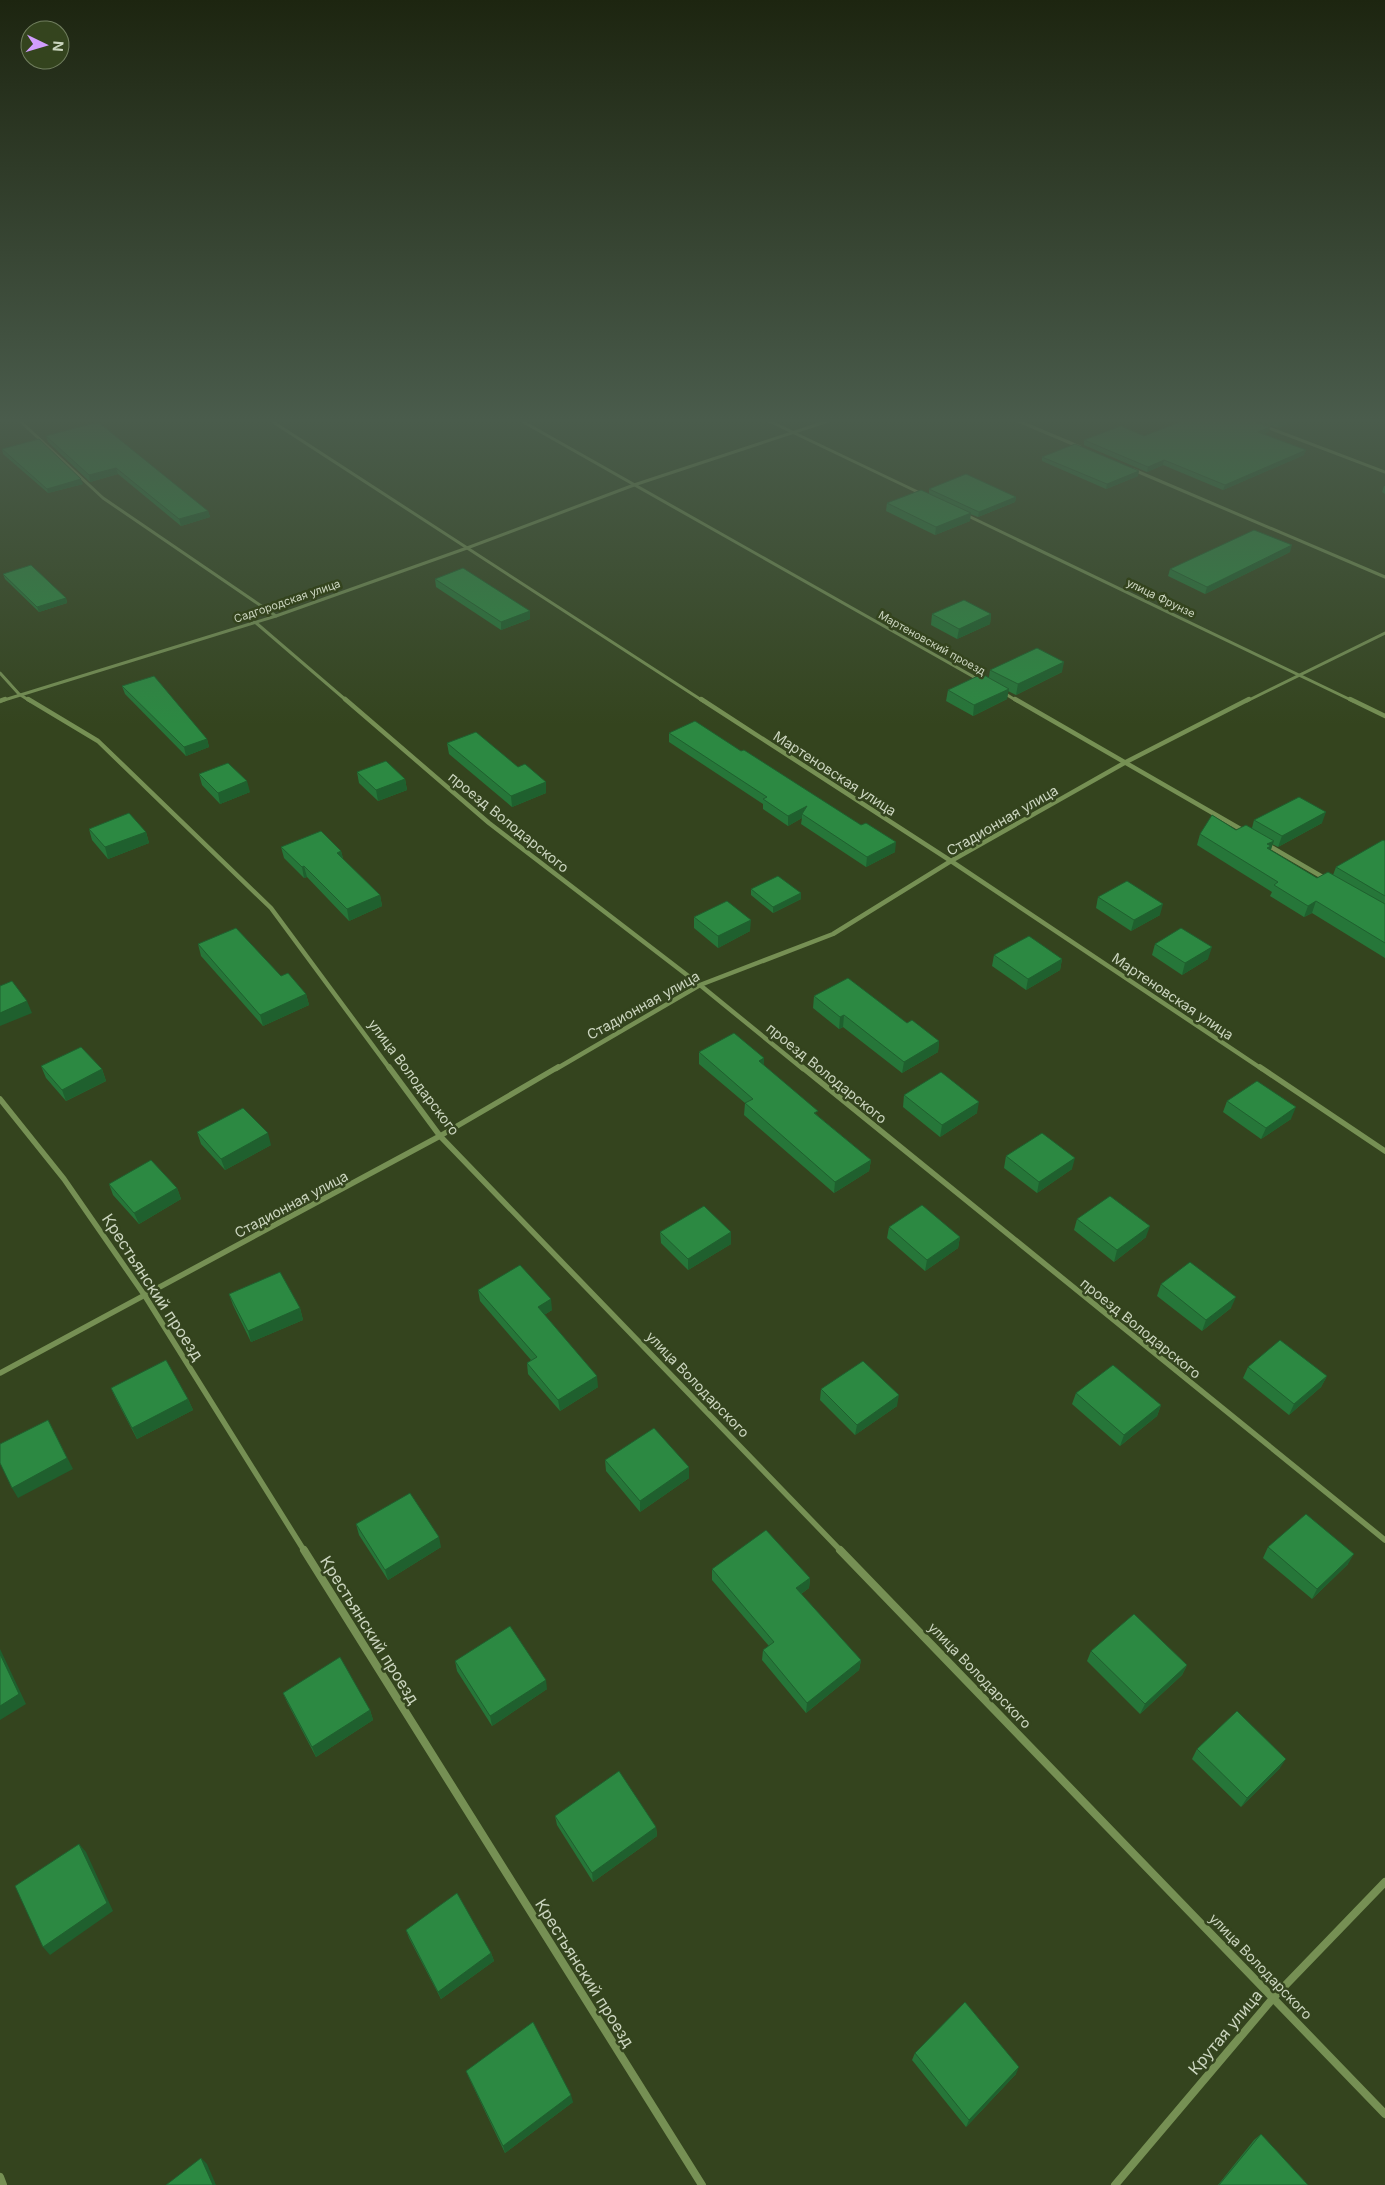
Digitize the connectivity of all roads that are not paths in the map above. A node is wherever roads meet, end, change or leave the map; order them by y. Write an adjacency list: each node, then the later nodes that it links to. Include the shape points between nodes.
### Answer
1 (138, 522): 9 (street)
2 (427, 522): 7 (street, Мартеновская улица)
3 (536, 522): 7 (street, Садгородская улица)
4 (700, 522): 14 (street, Мартеновский проезд)
5 (981, 522): 13 (street, улица Фрунзе)
6 (1255, 522): 8 (street)
7 (467, 548): 9 (street, Садгородская улица); 22 (street, Мартеновская улица)
8 (1385, 577)
9 (276, 616): 10 (street, Садгородская улица)
10 (255, 622): 16 (street, Садгородская улица); 24 (street, проезд Володарского, via 489,823)
11 (1385, 633): 13 (street, Стадионная улица)
12 (0, 673): 16 (street, улица Володарского)
13 (1298, 674): 18 (street, улица Фрунзе); 19 (street, Стадионная улица)
14 (988, 684)
15 (996, 689): 19 (street, Мартеновский проезд)
16 (19, 694): 17 (street, Садгородская улица); 26 (street, улица Володарского, via 98,741 271,908)
17 (0, 701)
18 (1385, 716)
19 (1126, 762): 20 (street, Мартеновский проезд); 22 (street, Стадионная улица)
20 (1251, 835)
21 (1260, 840): 23 (street)
22 (951, 862): 24 (street, Стадионная улица, via 834,934); 27 (street, Мартеновская улица)
23 (1335, 884)
24 (700, 985): 26 (street, Стадионная улица); 30 (street, проезд Володарского)
25 (0, 1099): 28 (street, Крестьянский проезд, via 64,1179)
26 (440, 1136): 28 (street, Стадионная улица); 32 (street, улица Володарского)
27 (1385, 1151)
28 (144, 1296): 29 (street, Стадионная улица); 36 (street, Крестьянский проезд)
29 (0, 1373)
30 (1385, 1540)
31 (1385, 1882): 32 (street, Крутая улица)
32 (1274, 1997): 33 (street, улица Володарского); 37 (street, Крутая улица)
33 (1385, 2114)
34 (0, 2177): 35 (street)
35 (3, 2185)
36 (702, 2185)
37 (1115, 2185)

